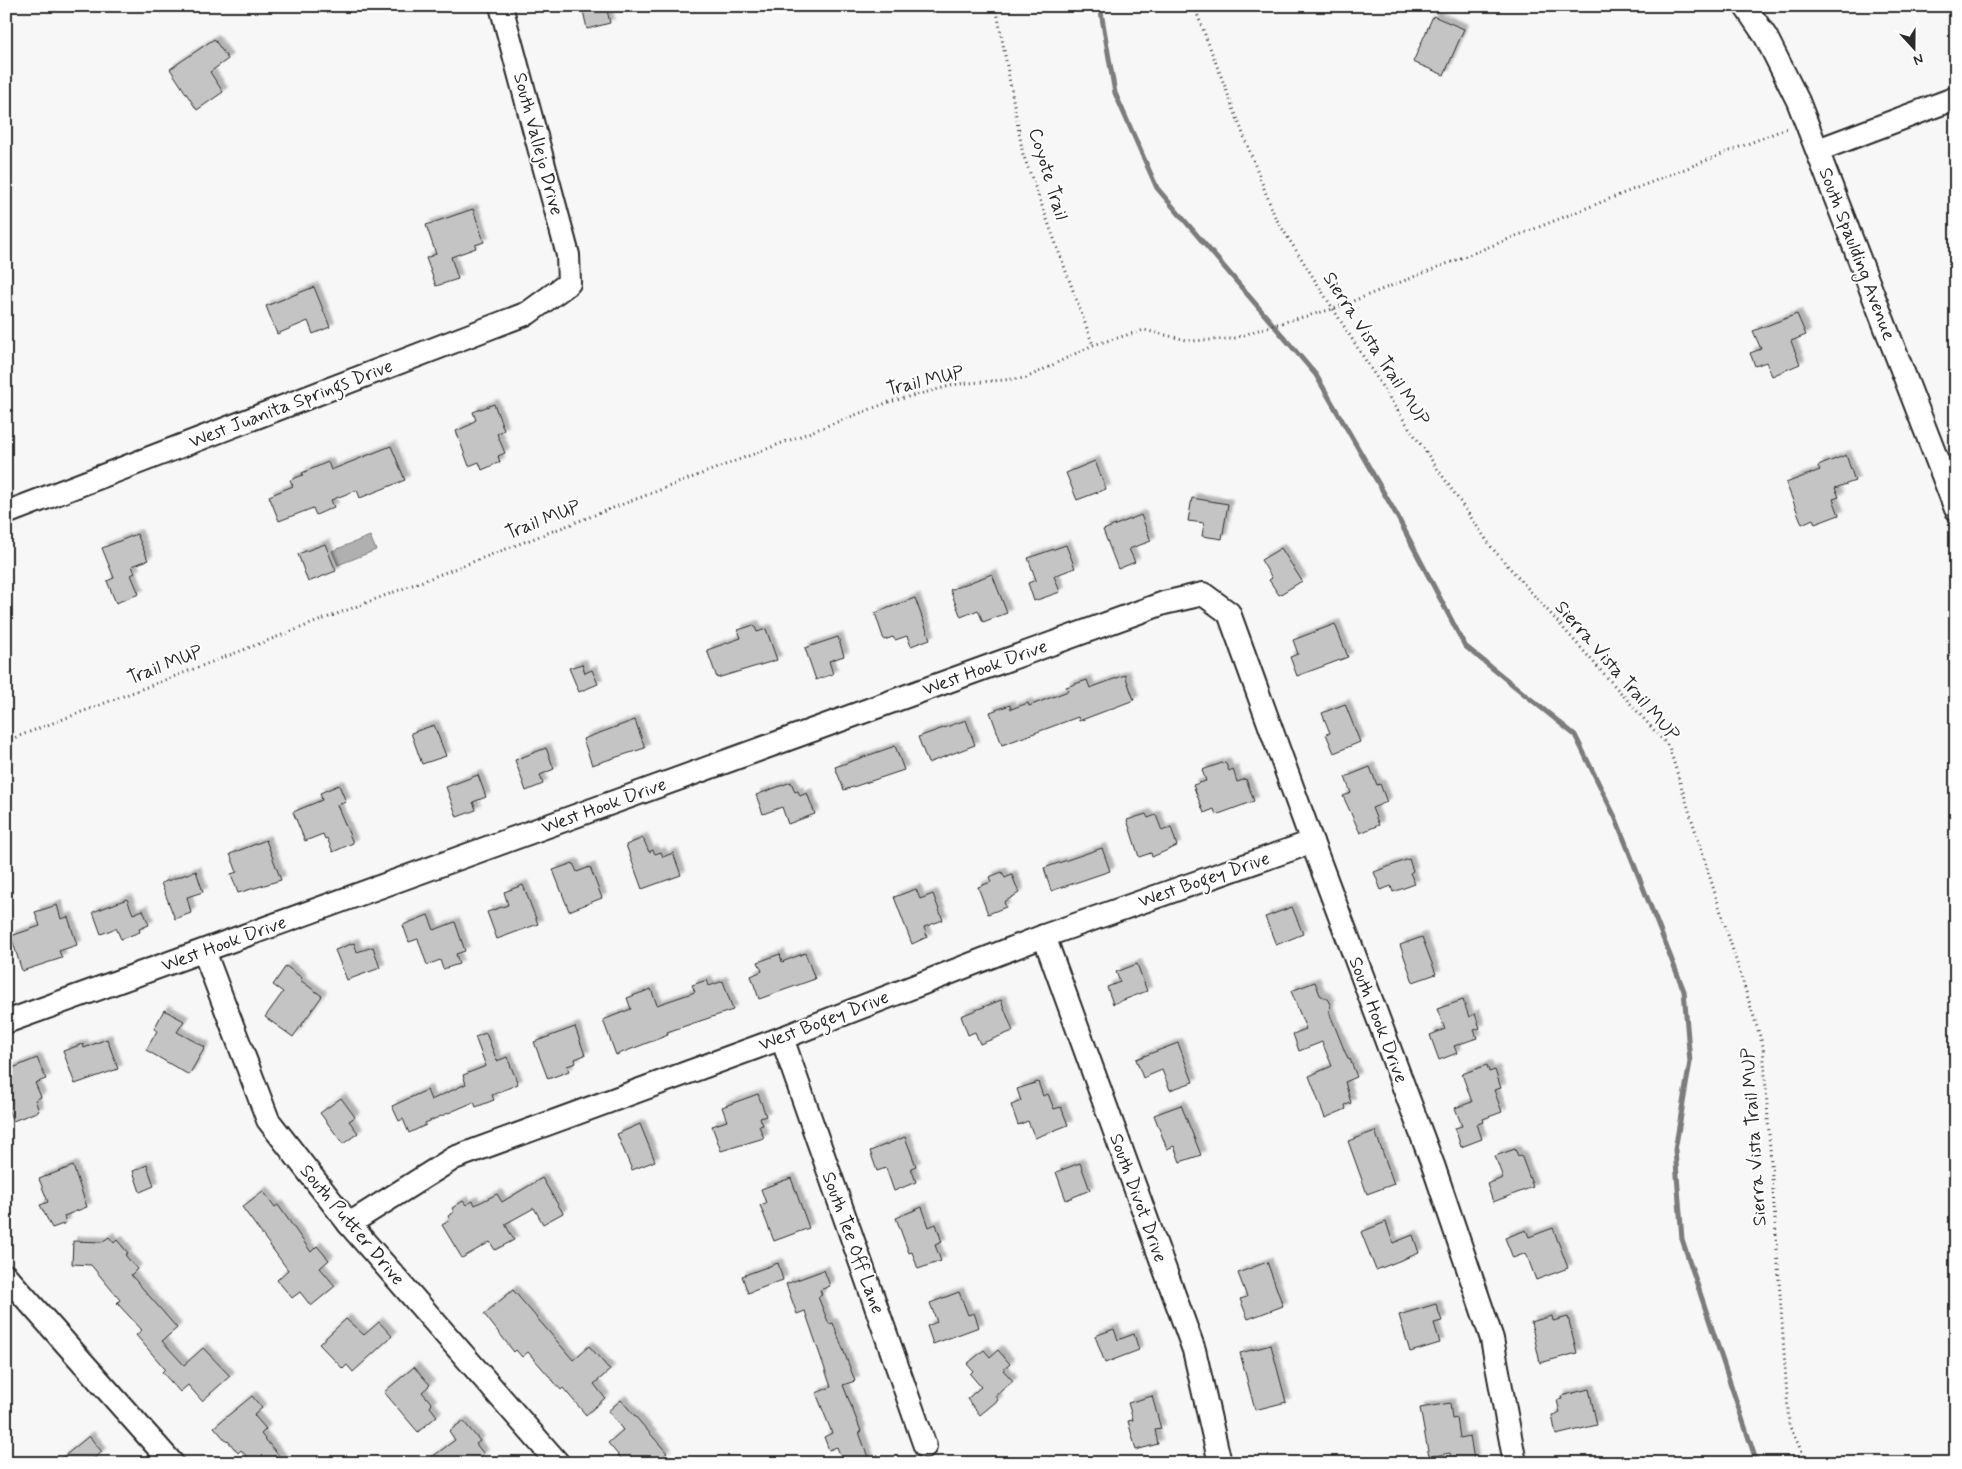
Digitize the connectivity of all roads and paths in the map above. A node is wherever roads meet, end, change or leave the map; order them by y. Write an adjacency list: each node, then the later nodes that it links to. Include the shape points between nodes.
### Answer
1 (500, 6): 8 (street, South Vallejo Drive, via 568,255)
2 (996, 6): 10 (path, Coyote Trail, via 1023,154)
3 (1194, 6): 9 (path, Sierra Vista Trail MUP, via 1274,217)
4 (1745, 6): 7 (street, South Spaulding Avenue, via 1770,45)
5 (1956, 98): 7 (street)
6 (1799, 124): 9 (path, Trail MUP)
7 (1818, 150): 11 (street, South Spaulding Avenue)
8 (569, 283): 12 (street, West Juanita Springs Drive, via 528,314)
9 (1333, 309): 10 (path, Trail MUP, via 1232,339 1191,341 1144,330); 27 (path, Sierra Vista Trail MUP, via 1395,407 1492,548 1669,747 1763,1046 1789,1425)
10 (1093, 345): 14 (path, Trail MUP, via 1026,378 958,384 889,402)
11 (1956, 509)
12 (6, 513)
13 (1204, 594): 15 (street, South Hook Drive, via 1229,613); 17 (street, West Hook Drive, via 1164,603)
14 (6, 741)
15 (1312, 842): 16 (street, West Bogey Drive); 26 (street, South Hook Drive, via 1434,1165 1492,1340)
16 (1044, 936): 19 (street, West Bogey Drive); 25 (street, South Divot Drive, via 1194,1350)
17 (204, 951): 18 (street, West Hook Drive); 20 (street, South Putter Drive, via 268,1120)
18 (6, 1022)
19 (782, 1038): 20 (street, West Bogey Drive, via 454,1158); 22 (street, South Tee Off Lane)
20 (349, 1224): 23 (street, South Putter Drive)
21 (6, 1276): 24 (street)
22 (925, 1446)
23 (554, 1461)
24 (172, 1463)
25 (1220, 1463)
26 (1515, 1463)
27 (1807, 1463)

